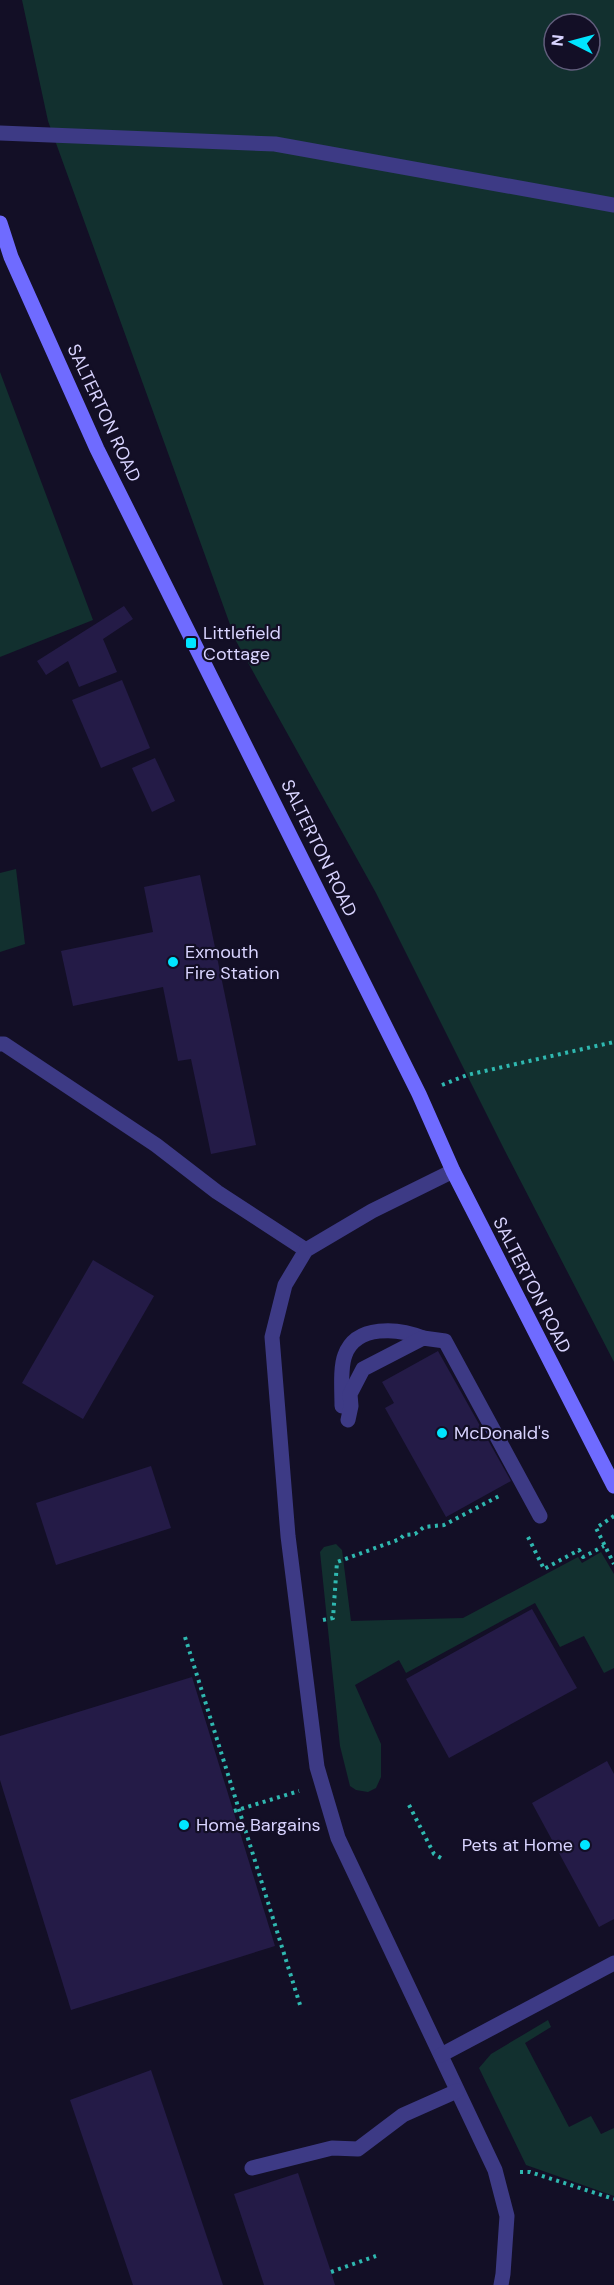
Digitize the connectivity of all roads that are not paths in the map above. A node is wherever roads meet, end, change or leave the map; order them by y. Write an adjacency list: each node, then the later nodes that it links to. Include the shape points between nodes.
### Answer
1 (0, 133): 2 (lane, via 275,144)
2 (614, 205)
3 (0, 223): 5 (main road, SALTERTON ROAD, via 11,257 97,449 419,1094)
4 (0, 1044): 6 (lane, via 156,1145 217,1192)
5 (453, 1171): 6 (lane, via 372,1211); 8 (main road, SALTERTON ROAD)
6 (306, 1250): 11 (lane, via 285,1285 272,1337 288,1536 317,1767 338,1838)
7 (423, 1338): 7 (lane, via 363,1369 350,1394 348,1420 342,1406 342,1378 345,1354 356,1339 381,1330 409,1332); 9 (lane, via 445,1341)
8 (614, 1486)
9 (540, 1516)
10 (614, 1963): 11 (lane)
11 (441, 2055): 12 (lane)
12 (458, 2091): 13 (lane, via 403,2115 358,2149 332,2148); 14 (lane, via 495,2170 507,2216)
13 (252, 2168)
14 (501, 2285)

